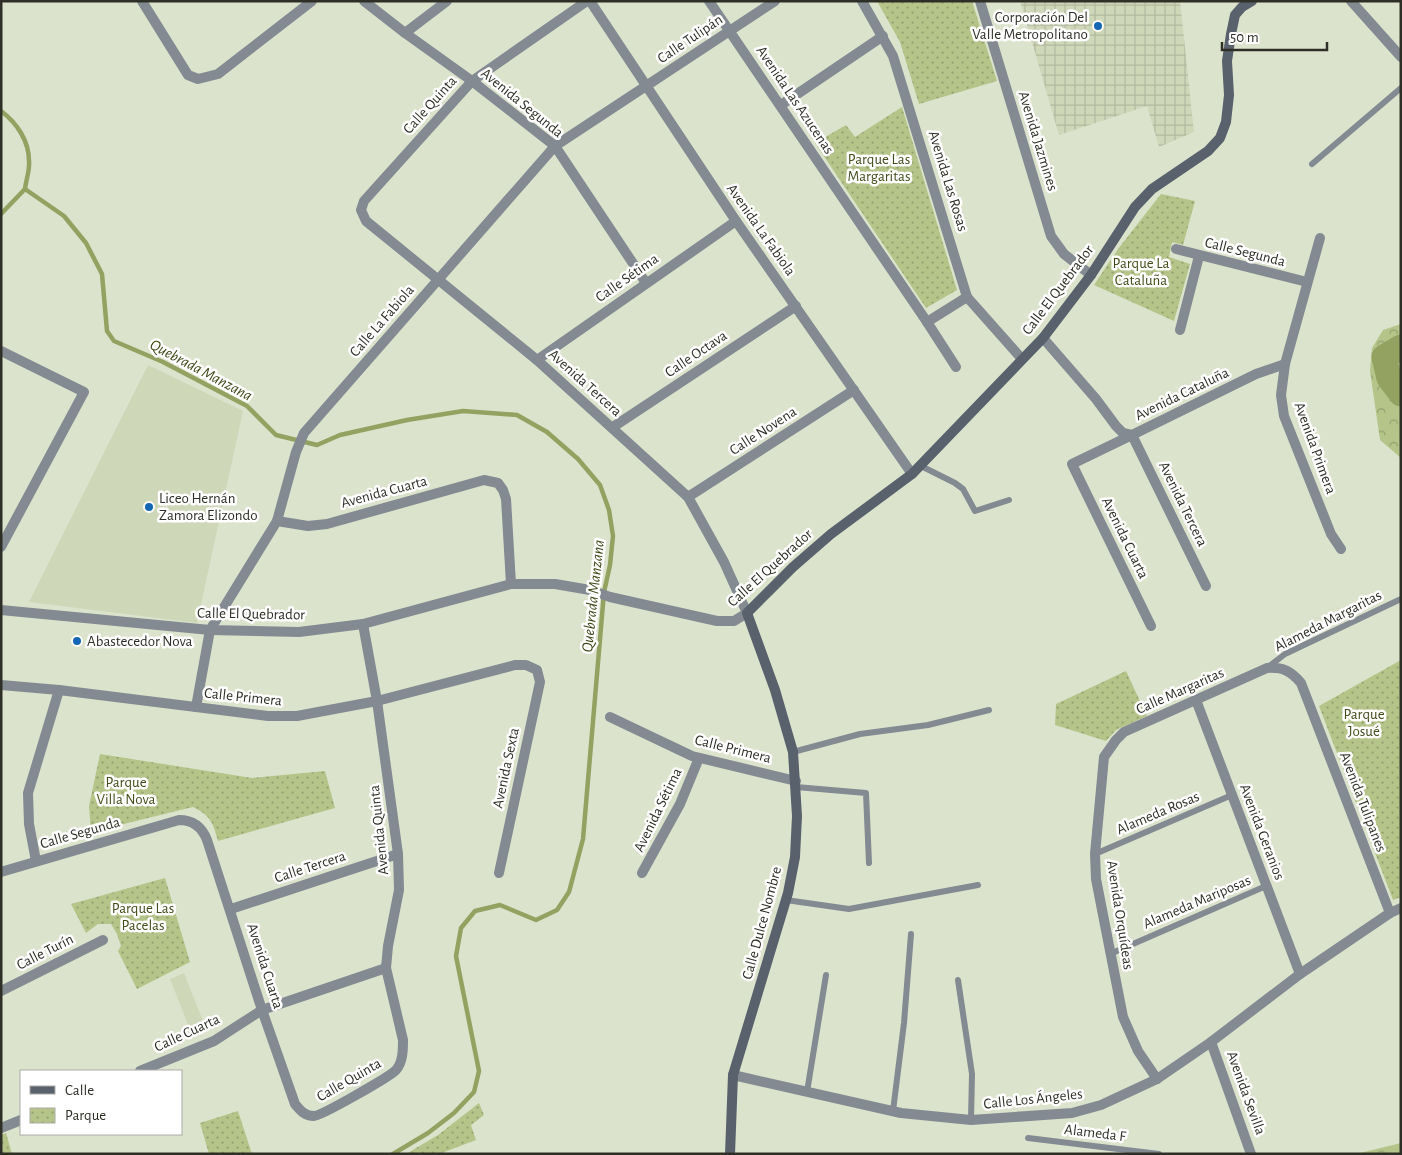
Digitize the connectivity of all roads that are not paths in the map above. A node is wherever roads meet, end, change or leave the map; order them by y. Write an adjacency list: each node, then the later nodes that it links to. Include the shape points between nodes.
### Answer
1 (142, 1): 2 (street, via 188,75 198,79 218,74)
2 (312, 1)
3 (364, 1): 13 (street, Avenida Segunda)
4 (447, 1): 13 (street)
5 (588, 1): 16 (street, Calle Quinta); 17 (street, Avenida La Fabiola)
6 (709, 1): 12 (street, Avenida Las Azucenas)
7 (775, 1): 12 (street, Calle Tulipán)
8 (862, 1): 14 (street, Avenida Las Rosas)
9 (980, 1): 27 (street, Avenida Jazmines, via 1051,236 1064,254)
10 (1252, 1): 27 (street, Calle El Quebrador, via 1235,15 1230,34 1227,61 1229,95 1226,122 1220,138 1208,151 1152,189 1135,207)
11 (1351, 1): 15 (street)
12 (730, 31): 17 (street, Calle Tulipán); 19 (street, Avenida Las Azucenas)
13 (405, 33): 16 (street, Avenida Segunda)
14 (883, 36): 19 (street); 31 (street, Avenida Las Rosas, via 893,56)
15 (1401, 58)
16 (472, 81): 20 (street, Avenida Segunda); 22 (street, Calle Quinta, via 364,201)
17 (647, 86): 20 (street, Calle La Fabiola); 23 (street, Avenida La Fabiola)
18 (1401, 88): 21 (lane)
19 (781, 105): 33 (street, Avenida Las Azucenas)
20 (555, 146): 28 (street, Calle La Fabiola); 30 (street, Avenida Segunda)
21 (1312, 164)
22 (361, 210): 28 (street, Avenida Tercera, via 366,221)
23 (736, 221): 30 (street, Calle Sétima); 32 (street, Avenida La Fabiola)
24 (1320, 238): 29 (street, Avenida Primera)
25 (1176, 249): 26 (street, Calle Segunda)
26 (1199, 256): 29 (street, Calle Segunda); 34 (street)
27 (1091, 275): 35 (street, Calle El Quebrador)
28 (439, 279): 38 (street, Avenida Tercera); 48 (street, Calle La Fabiola, via 304,434)
29 (1306, 282): 39 (street, Avenida Primera)
30 (646, 283): 38 (street, Calle Sétima)
31 (968, 297): 33 (street); 37 (street, Avenida Las Rosas)
32 (796, 306): 41 (street, Avenida La Fabiola); 42 (street, Calle Octava)
33 (927, 322): 40 (street, Avenida Las Azucenas)
34 (1180, 330)
35 (1043, 338): 37 (street, Calle El Quebrador); 43 (street, Avenida Cataluña, via 1116,426 1123,433)
36 (1, 351): 49 (street, via 84,392)
37 (1022, 358): 44 (street, Calle El Quebrador)
38 (537, 360): 42 (street, Avenida Tercera)
39 (1285, 364): 43 (street, Avenida Cataluña, via 1256,374); 50 (street, Avenida Primera, via 1281,395 1284,416)
40 (956, 367)
41 (854, 390): 45 (street, Avenida La Fabiola); 46 (street, Calle Novena)
42 (613, 428): 46 (street, Avenida Tercera)
43 (1132, 435): 52 (street, Avenida Tercera); 57 (street, Avenida Cuarta, via 1072,464)
44 (919, 465): 45 (street, Calle El Quebrador); 47 (lane, via 955,482 963,489 975,511)
45 (912, 474): 55 (street, Calle El Quebrador, via 831,534)
46 (688, 497): 55 (street, Avenida Tercera, via 724,562)
47 (1009, 500)
48 (277, 520): 51 (street, Avenida Cuarta, via 308,526 327,524 484,480 498,483 506,499); 58 (street, Calle La Fabiola)
49 (1, 547)
50 (1341, 549)
51 (511, 584): 55 (street, Calle El Quebrador, via 554,584 590,590 717,622 734,621); 56 (street, Calle El Quebrador)
52 (1206, 586)
53 (1401, 599): 59 (lane, Alameda Margaritas, via 1285,654)
54 (1, 610): 58 (street, Calle El Quebrador)
55 (747, 613): 69 (street, Calle Dulce Nombre)
56 (363, 624): 58 (street, Calle El Quebrador, via 299,632); 64 (street, Avenida Quinta)
57 (1151, 626)
58 (210, 630): 65 (street)
59 (1267, 668): 63 (street, Calle Margaritas); 86 (street, Avenida Tulipanes, via 1287,670 1301,684)
60 (537, 670): 64 (street, Calle Primera, via 515,665); 80 (street, Avenida Sexta, via 540,682)
61 (1, 685): 62 (street, Calle Primera)
62 (59, 690): 65 (street, Calle Primera); 76 (street, via 28,793 29,824)
63 (1196, 700): 68 (street, Calle Margaritas, via 1124,732); 72 (street, Avenida Geranios)
64 (377, 701): 65 (street, Calle Primera, via 297,716 268,716); 74 (street, Avenida Quinta)
65 (196, 707)
66 (990, 710): 69 (lane, via 928,725 860,734)
67 (610, 717): 70 (street, Calle Primera)
68 (1110, 747): 75 (street, Avenida Orquídeas, via 1104,757)
69 (793, 752): 71 (street, Calle Dulce Nombre)
70 (699, 758): 71 (street, Calle Primera); 79 (street, Avenida Sétima, via 680,804)
71 (796, 784): 77 (lane, via 866,792); 83 (street, Calle Dulce Nombre, via 795,857)
72 (1232, 795): 75 (lane, Alameda Rosas); 82 (street, Avenida Geranios)
73 (195, 824): 76 (street, Calle Segunda, via 179,820); 85 (street, Avenida Cuarta, via 207,840)
74 (398, 854): 85 (street, Calle Tercera); 90 (street, Avenida Quinta, via 399,890)
75 (1095, 854): 89 (street, Avenida Orquídeas, via 1096,879)
76 (36, 861): 78 (street, Calle Segunda)
77 (869, 863)
78 (1, 872)
79 (642, 873)
80 (499, 874)
81 (978, 885): 83 (lane, via 849,909)
82 (1266, 886): 89 (lane, Alameda Mariposas); 92 (street, Avenida Geranios)
83 (786, 900): 99 (street, Calle Dulce Nombre)
84 (1401, 908): 86 (street, Calle Los Ángeles)
85 (231, 909): 95 (street, Avenida Cuarta)
86 (1390, 913): 92 (street, Calle Los Ángeles)
87 (911, 934): 102 (lane)
88 (103, 940): 94 (street, Calle Turín)
89 (1110, 954): 100 (street, Avenida Orquídeas, via 1123,1017 1138,1051)
90 (386, 968): 95 (street, Calle Cuarta); 97 (street, Avenida Quinta, via 403,1040)
91 (826, 974): 101 (lane)
92 (1300, 974): 96 (street, Calle Los Ángeles)
93 (958, 980): 105 (lane, via 972,1074)
94 (1, 991)
95 (262, 1010): 98 (street, Calle Cuarta, via 214,1041); 103 (street, Avenida Cuarta, via 295,1104)
96 (1211, 1042): 100 (street, Calle Los Ángeles); 110 (street, Avenida Sevilla)
97 (401, 1062): 103 (street, Calle Quinta, via 396,1070 329,1110 317,1116)
98 (142, 1070)
99 (733, 1075): 101 (street, Calle Los Ángeles); 108 (street, Calle Dulce Nombre)
100 (1158, 1079): 105 (street, Calle Los Ángeles, via 1101,1105 1072,1112)
101 (807, 1092): 102 (street, Calle Los Ángeles)
102 (893, 1111): 105 (street, Calle Los Ángeles)
103 (308, 1115)
104 (20, 1120): 106 (street)
105 (971, 1120)
106 (1, 1128)
107 (1028, 1138): 109 (lane, Alameda F)
108 (730, 1154)
109 (1159, 1154)
110 (1251, 1154)

